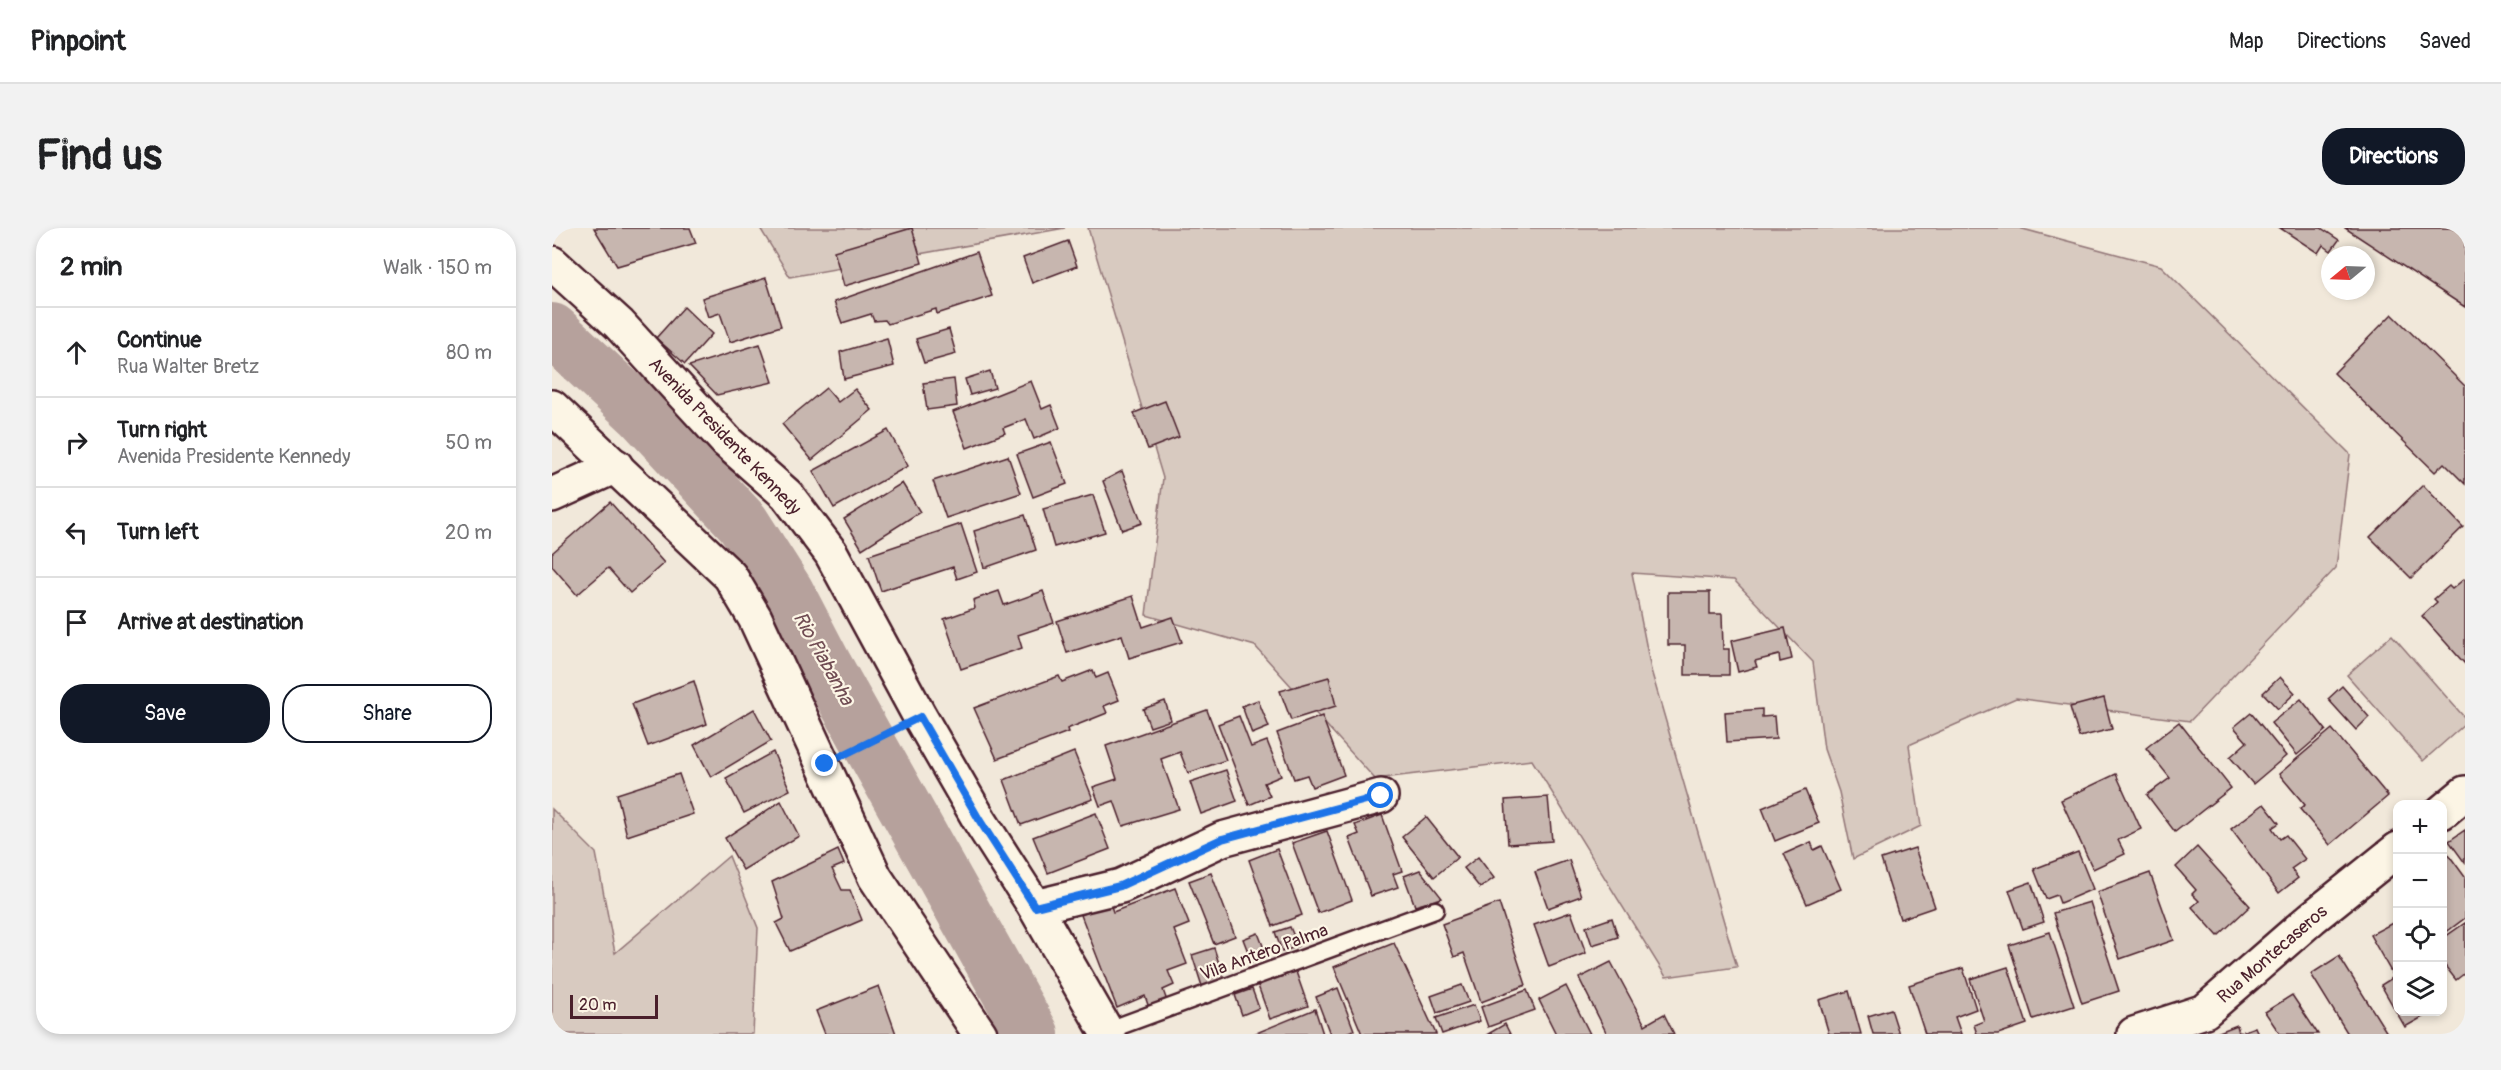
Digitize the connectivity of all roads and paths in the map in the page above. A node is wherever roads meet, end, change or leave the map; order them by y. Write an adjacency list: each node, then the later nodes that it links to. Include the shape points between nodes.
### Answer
1 (552, 263): 5 (main road, Avenida Presidente Kennedy, via 619,324 727,442 787,495 831,553)
2 (552, 407): 3 (main road)
3 (616, 466): 4 (main road); 6 (main road, via 730,576 755,618)
4 (552, 495)
5 (920, 717): 6 (path); 11 (main road, Avenida Presidente Kennedy)
6 (825, 764): 14 (main road, via 875,877)
7 (2465, 793): 9 (main road)
8 (1381, 796): 11 (main road, via 1222,839 1120,886)
9 (2447, 808)
10 (2393, 852): 15 (main road, Rua Montecaseros, via 2205,1011)
11 (1035, 907): 13 (main road, Avenida Presidente Kennedy)
12 (1435, 910): 13 (lane, Vila Antero Palma)
13 (1107, 1032)
14 (980, 1034)
15 (2134, 1034)

